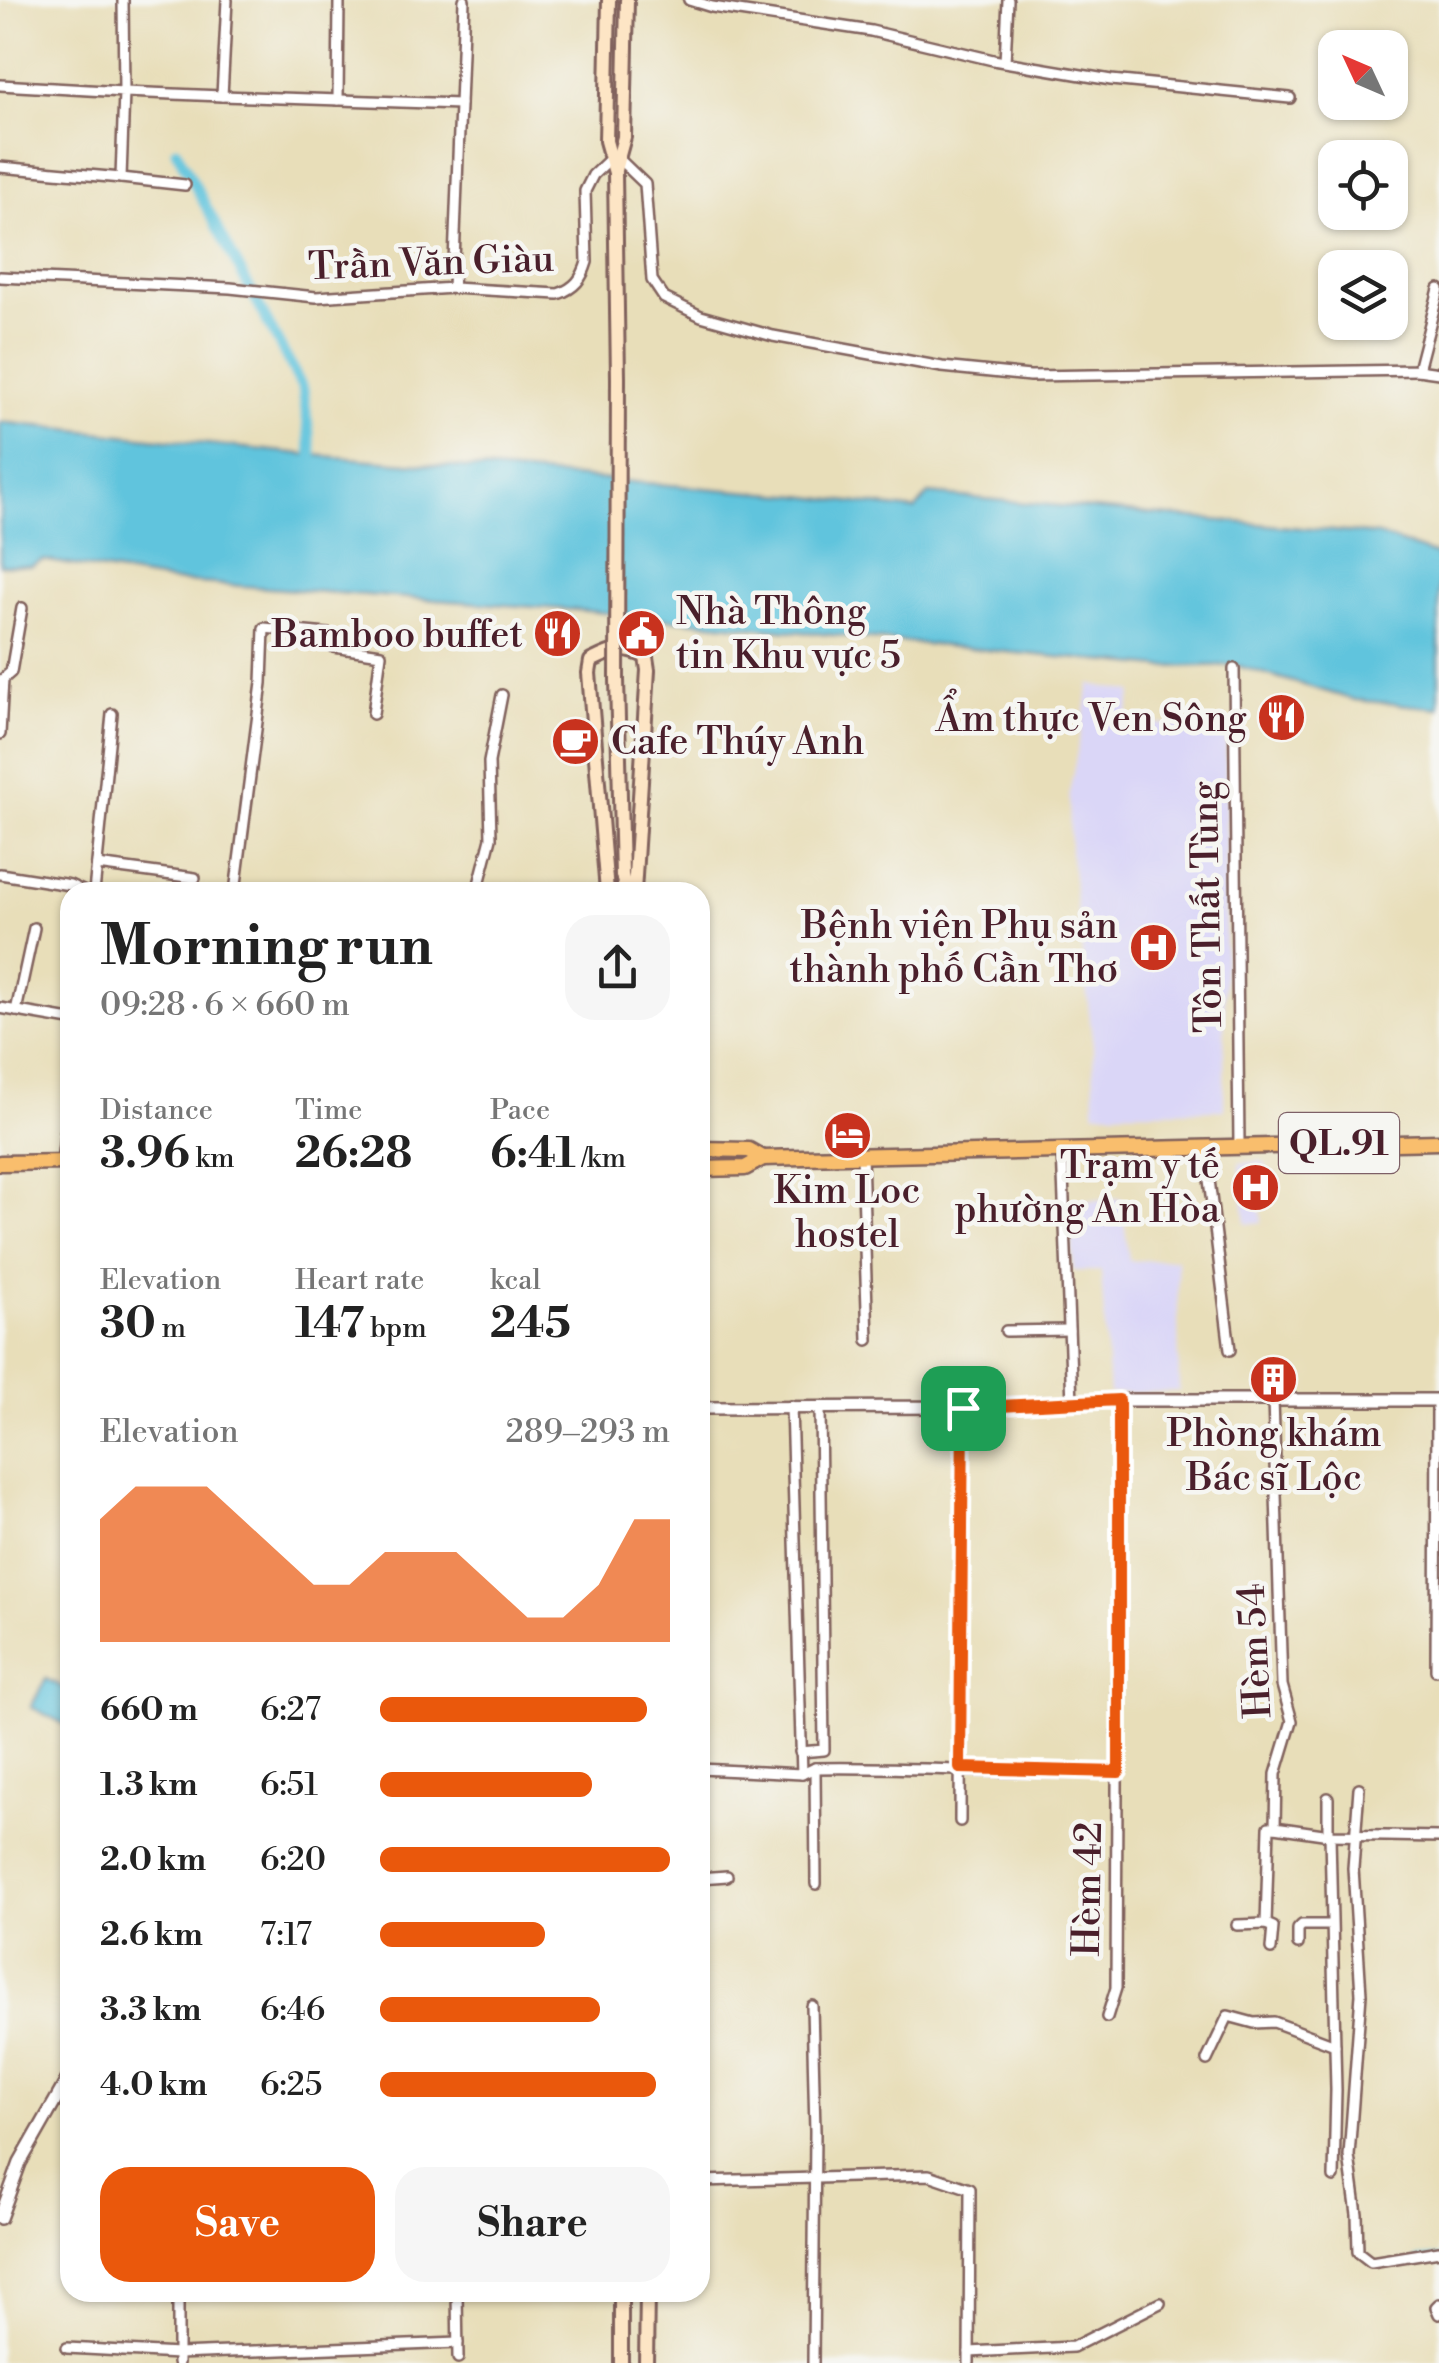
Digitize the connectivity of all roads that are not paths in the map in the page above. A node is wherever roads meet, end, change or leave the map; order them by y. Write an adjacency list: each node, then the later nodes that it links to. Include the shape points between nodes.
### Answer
1 (123, 0): 11 (street)
2 (227, 0): 12 (street)
3 (339, 0): 14 (street)
4 (464, 0): 15 (street)
5 (609, 0): 16 (main road, via 606,141)
6 (627, 0): 16 (main road, via 624,138)
7 (689, 0): 9 (street)
8 (1008, 0): 9 (street)
9 (1006, 62): 13 (street)
10 (0, 84): 11 (street)
11 (124, 92): 12 (street); 18 (street)
12 (222, 96): 14 (street)
13 (1290, 98)
14 (338, 100): 15 (street)
15 (460, 104): 21 (street)
16 (615, 163): 21 (street, Trần Văn Giàu, via 588,182 587,262 570,290); 23 (street, via 645,184 652,280 664,298 773,336 1030,376); 34 (main road, bridge)
17 (0, 166): 18 (street)
18 (121, 178): 19 (street)
19 (186, 186)
20 (0, 277): 21 (street, Trần Văn Giàu, via 316,297)
21 (453, 288)
22 (1439, 290): 23 (street)
23 (1418, 370): 24 (street)
24 (1439, 373)
25 (22, 608): 28 (street)
26 (1234, 668): 49 (street, Tôn Thất Tùng)
27 (502, 695): 38 (street, via 489,762 491,838)
28 (1, 705): 31 (street)
29 (112, 714): 32 (street)
30 (373, 714): 37 (street, via 381,654 334,647 327,634 264,628)
31 (0, 734)
32 (98, 865): 35 (street); 36 (street)
33 (0, 874): 43 (street)
34 (622, 875): 40 (main road); 41 (main road)
35 (195, 878)
36 (95, 882)
37 (236, 882)
38 (480, 882)
39 (606, 882): 42 (main road, via 590,661 630,648 646,657 648,670)
40 (620, 882)
41 (624, 882)
42 (635, 882)
43 (60, 883)
44 (34, 928): 46 (street)
45 (0, 1008): 46 (street)
46 (16, 1011): 47 (street)
47 (60, 1018)
48 (1439, 1142): 49 (highway, QL.91)
49 (1239, 1145): 50 (highway, QL.91)
50 (1205, 1147): 52 (highway, QL.91); 61 (street)
51 (710, 1150): 54 (highway, QL.91, via 749,1150)
52 (1062, 1150): 53 (highway, QL.91); 58 (street)
53 (862, 1156): 54 (highway, QL.91); 60 (street)
54 (763, 1158): 57 (highway, QL.91, via 745,1168)
55 (60, 1162): 56 (highway)
56 (0, 1163)
57 (710, 1170)
58 (1069, 1330): 59 (street); 65 (street)
59 (1006, 1331)
60 (868, 1340)
61 (1230, 1350)
62 (1273, 1398): 63 (street); 64 (street); 80 (street, Hèm 54, via 1282,1685 1292,1720 1276,1774)
63 (1119, 1400): 65 (street); 75 (street, Hèm 42)
64 (1438, 1400): 70 (street)
65 (1072, 1402): 66 (street)
66 (962, 1403): 68 (street); 73 (street)
67 (791, 1406): 68 (street); 69 (street); 71 (street)
68 (820, 1407): 71 (street, via 824,1750)
69 (710, 1408)
70 (1436, 1670)
71 (800, 1752): 76 (street)
72 (815, 1768): 73 (street); 76 (street); 86 (street)
73 (960, 1768): 75 (street); 79 (street)
74 (710, 1769): 76 (street)
75 (1119, 1772): 93 (street, Hèm 42, via 1116,1988)
76 (802, 1774)
77 (1359, 1788): 81 (street)
78 (1328, 1798): 82 (street)
79 (960, 1821)
80 (1275, 1827): 82 (street); 88 (street, Hèm 54, via 1269,1827 1266,1852)
81 (1354, 1834): 82 (street); 83 (street); 95 (street)
82 (1329, 1835): 89 (street)
83 (1439, 1837)
84 (727, 1876): 85 (street)
85 (710, 1877)
86 (816, 1884)
87 (1237, 1924): 88 (street)
88 (1266, 1924): 91 (street, Hèm 54, via 1272,1927)
89 (1331, 1925): 90 (street, via 1302,1925); 94 (street)
90 (1298, 1944)
91 (1271, 1948)
92 (812, 2006): 99 (street)
93 (1107, 2017)
94 (1335, 2048): 95 (street); 96 (street, via 1274,2022 1228,2016); 98 (street)
95 (1359, 2052): 102 (street, via 1349,2156 1358,2252 1371,2262)
96 (1207, 2060)
97 (60, 2092): 101 (street, via 20,2163)
98 (1334, 2177)
99 (813, 2178): 100 (street); 112 (street, via 929,2175 970,2189); 115 (street)
100 (710, 2181)
101 (0, 2218)
102 (1439, 2251)
103 (178, 2302): 110 (street)
104 (456, 2302): 108 (street)
105 (620, 2302): 113 (main road)
106 (646, 2302): 114 (main road)
107 (1160, 2302): 112 (street, via 1072,2347)
108 (458, 2343): 110 (street); 111 (street)
109 (67, 2348): 110 (street)
110 (178, 2358)
111 (458, 2358)
112 (969, 2358)
113 (621, 2363)
114 (646, 2363)
115 (813, 2363)

